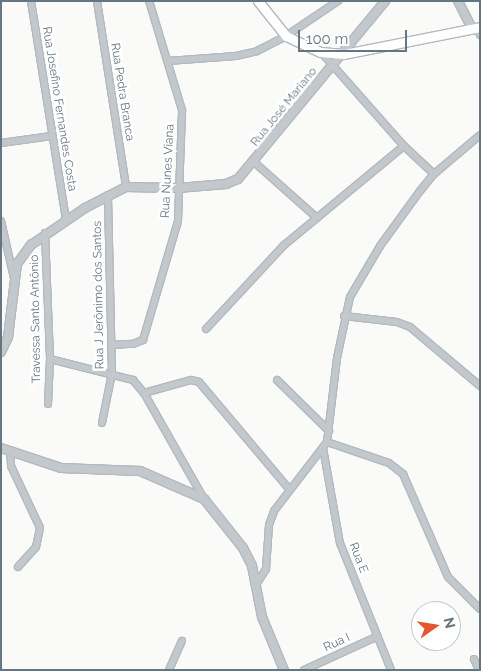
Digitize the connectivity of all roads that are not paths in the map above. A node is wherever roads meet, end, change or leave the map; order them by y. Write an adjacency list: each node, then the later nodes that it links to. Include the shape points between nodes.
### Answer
1 (31, 1): 15 (street, Rua Josefino Fernandes Costa)
2 (97, 1): 20 (street, Rua Pedra Branca)
3 (149, 1): 12 (street, Rua Nunes Viana)
4 (258, 1): 9 (main road)
5 (338, 1): 9 (street)
6 (385, 1): 11 (street, Rua José Mariano)
7 (458, 1): 8 (street)
8 (478, 30): 11 (main road)
9 (286, 36): 10 (main road); 12 (street, via 248,54)
10 (321, 52): 11 (main road); 13 (street)
11 (344, 54): 13 (street, Rua José Mariano)
12 (168, 61): 21 (street, Rua Nunes Viana, via 182,110)
13 (333, 65): 17 (street); 18 (street, Rua José Mariano)
14 (480, 135): 19 (street)
15 (52, 136): 16 (street); 24 (street, Rua Josefino Fernandes Costa)
16 (1, 143)
17 (404, 146): 19 (street); 23 (street)
18 (254, 162): 21 (street, Rua José Mariano, via 231,183); 23 (street)
19 (434, 174): 28 (street, via 380,246 350,297)
20 (126, 187): 21 (street, Rua José Mariano); 22 (street)
21 (178, 188): 30 (street, Rua Nunes Viana, via 178,221 144,337 133,344)
22 (108, 195): 24 (street); 30 (street, Rua J Jerônimo dos Santos)
23 (317, 218): 29 (street, via 283,246)
24 (66, 220): 26 (street)
25 (1, 221): 27 (street)
26 (45, 232): 27 (street, via 24,253); 32 (street, Travessa Santo Antônio)
27 (14, 278): 31 (street, via 8,337)
28 (344, 316): 35 (street, via 397,322 410,327); 39 (street)
29 (206, 329)
30 (111, 345): 33 (street, Rua J Jerônimo dos Santos)
31 (1, 352)
32 (50, 358): 33 (street); 37 (street, Travessa Santo Antônio)
33 (112, 373): 36 (street, via 133,380); 38 (street, Rua J Jerônimo dos Santos)
34 (277, 380): 39 (street)
35 (480, 386)
36 (144, 393): 43 (street, via 191,380 199,382); 44 (street)
37 (48, 404)
38 (102, 423)
39 (330, 431): 40 (street)
40 (325, 445): 43 (street); 47 (street, via 389,463 403,474 448,577); 48 (street, Rua E, via 340,543)
41 (1, 448): 42 (street)
42 (10, 450): 44 (street, via 62,468 140,471); 45 (street, via 11,466 40,528 36,547)
43 (289, 489): 46 (street, via 272,517 266,569)
44 (204, 499): 46 (street, via 243,548)
45 (18, 567)
46 (256, 585): 52 (street, via 262,617)
47 (480, 609)
48 (378, 636): 53 (street, Rua I); 54 (street, Rua E)
49 (182, 642): 51 (street)
50 (474, 659): 55 (street)
51 (169, 670)
52 (284, 670)
53 (304, 670)
54 (392, 670)
55 (479, 670)

